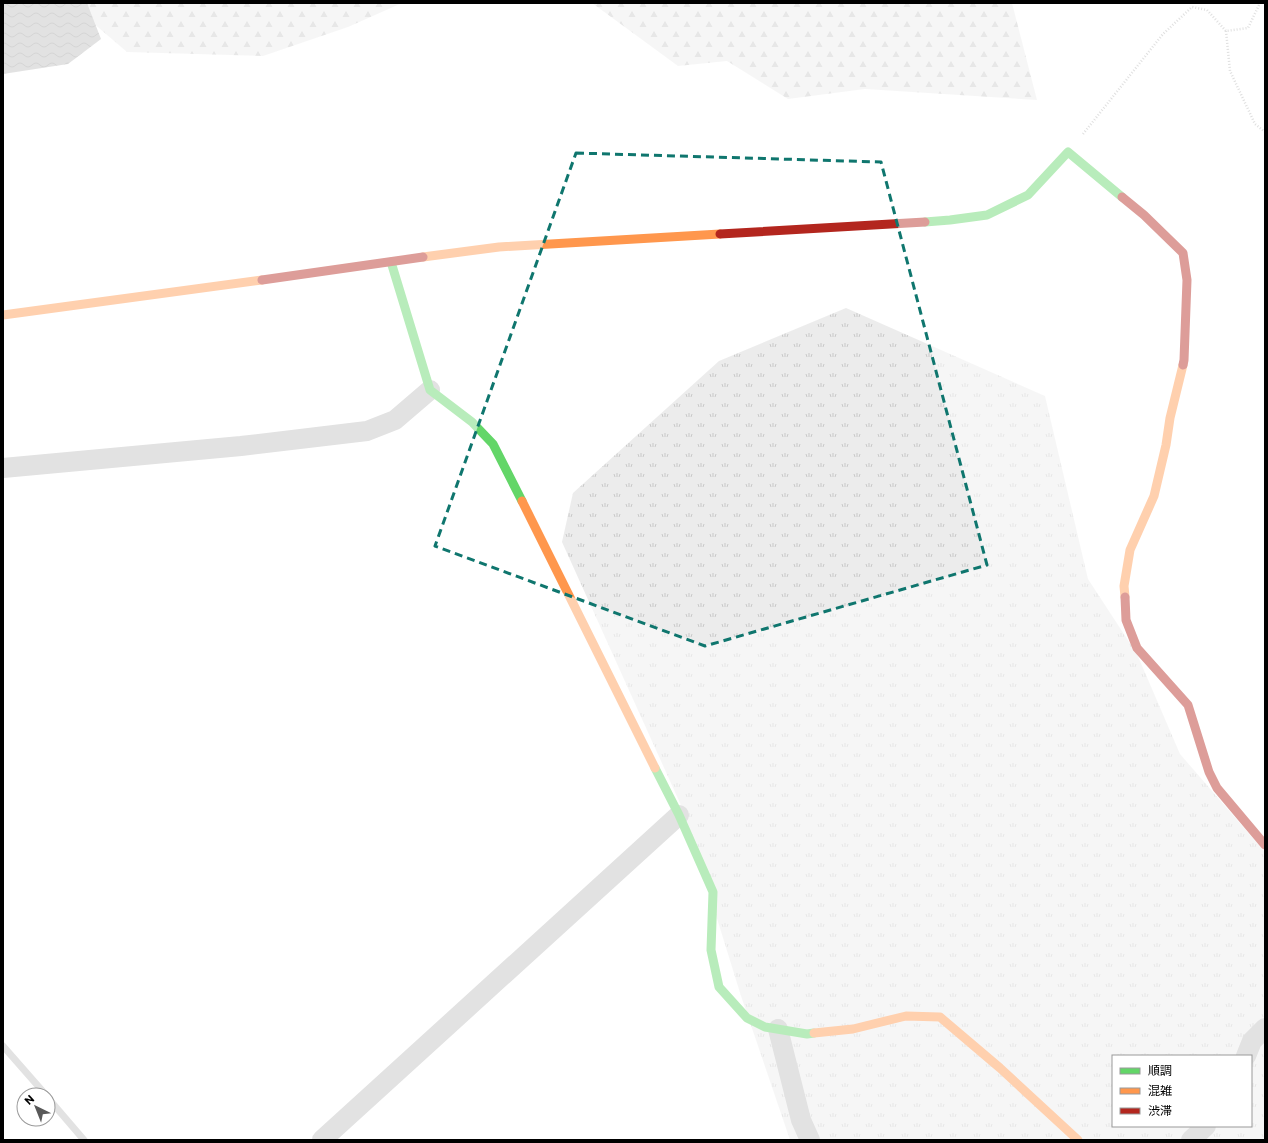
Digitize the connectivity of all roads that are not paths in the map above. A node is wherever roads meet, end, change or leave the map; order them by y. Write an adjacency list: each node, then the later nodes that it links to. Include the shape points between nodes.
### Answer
1 (391, 262): 2 (street); 3 (street); 6 (street, via 499,248 833,228 987,215 1028,195 1068,152 1144,215 1183,253 1187,280 1184,360 1154,496 1130,550 1124,586 1126,620 1137,648 1188,705 1209,772 1217,788)
2 (3, 314)
3 (430, 390): 4 (street, via 395,420 367,431 241,446); 5 (street, via 472,422 493,444)
4 (3, 468)
5 (679, 815): 8 (street, via 713,892 711,950 719,988 747,1018 765,1027); 11 (street)
6 (1265, 845)
7 (1265, 1028): 9 (street, via 1252,1041)
8 (778, 1029): 12 (street, via 801,1120); 13 (street, via 807,1034 853,1029 906,1016 940,1017)
9 (1246, 1055)
10 (1205, 1127): 14 (street)
11 (322, 1140)
12 (810, 1140)
13 (1078, 1140)
14 (1191, 1140)

